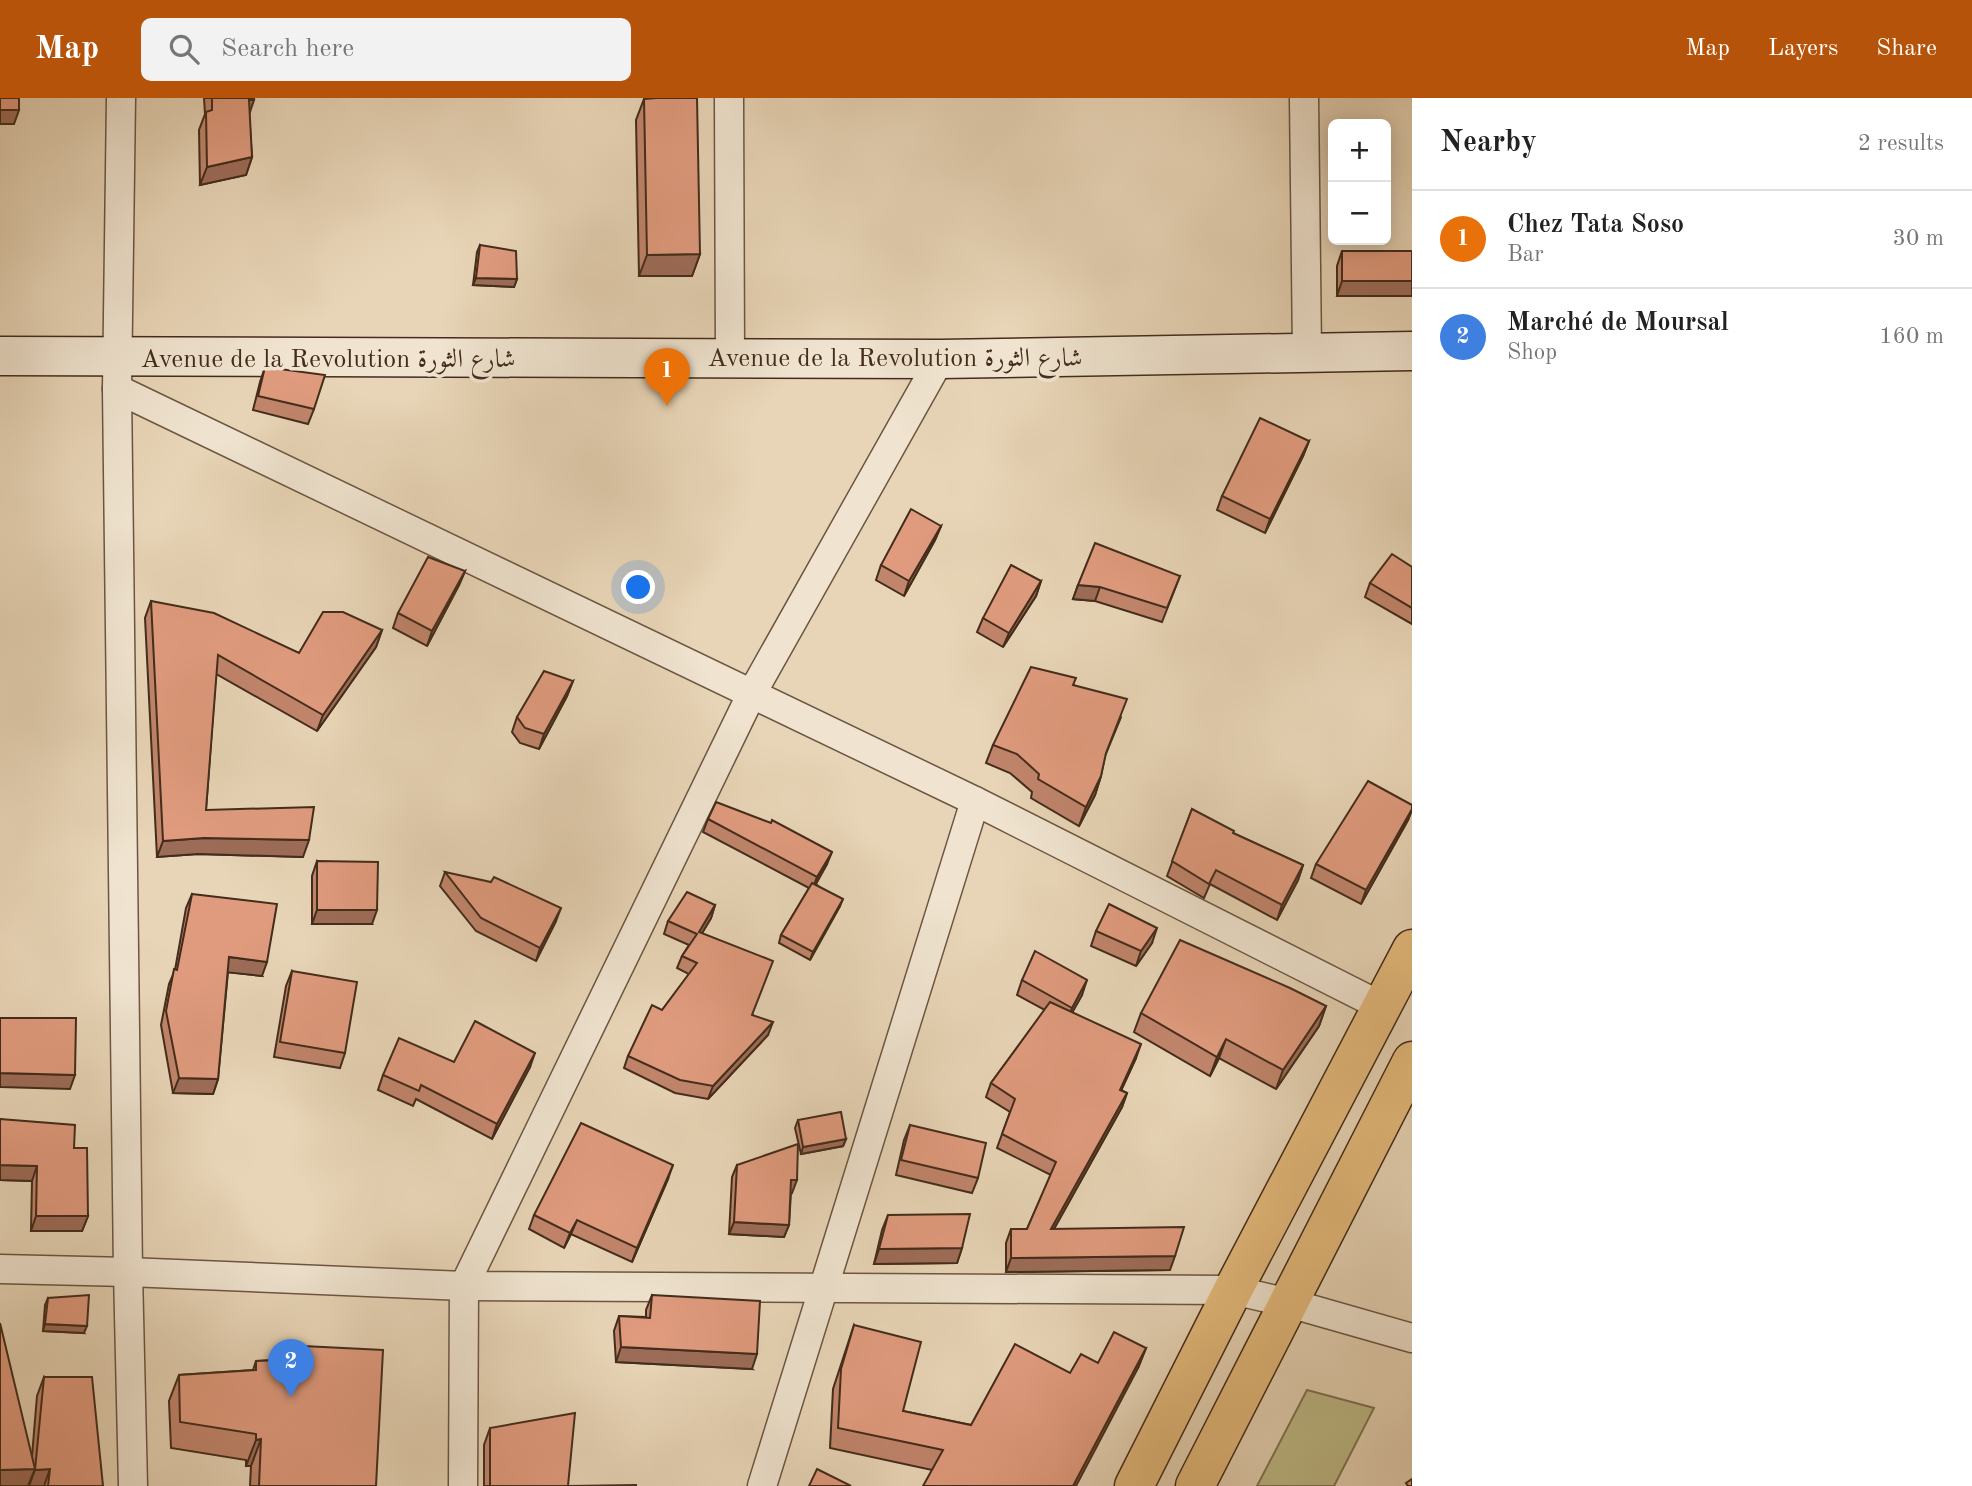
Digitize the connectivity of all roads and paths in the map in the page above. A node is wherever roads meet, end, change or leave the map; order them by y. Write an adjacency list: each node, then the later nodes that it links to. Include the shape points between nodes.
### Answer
1 (121, 98): 9 (street)
2 (729, 98): 7 (street)
3 (1304, 98): 5 (street)
4 (1412, 351): 5 (street, Avenue de la Revolution شارع الثورة)
5 (1307, 353): 8 (street, Avenue de la Revolution شارع الثورة)
6 (0, 356): 9 (street, Avenue de la Revolution شارع الثورة)
7 (730, 357): 8 (street, Avenue de la Revolution شارع الثورة); 9 (street, Avenue de la Revolution شارع الثورة)
8 (940, 359): 10 (street)
9 (117, 373): 10 (street); 16 (street)
10 (751, 695): 11 (street); 17 (street)
11 (975, 801): 13 (street); 18 (street)
12 (1412, 948): 13 (main road)
13 (1381, 1006): 19 (main road)
14 (1412, 1060): 20 (main road)
15 (0, 1269): 16 (street)
16 (128, 1272): 17 (street); 22 (street)
17 (464, 1286): 18 (street); 23 (street)
18 (822, 1287): 19 (street); 24 (street)
19 (1233, 1290): 20 (street); 25 (main road)
20 (1289, 1303): 21 (street); 26 (main road)
21 (1412, 1338)
22 (133, 1486)
23 (463, 1486)
24 (762, 1486)
25 (1134, 1486)
26 (1195, 1486)

